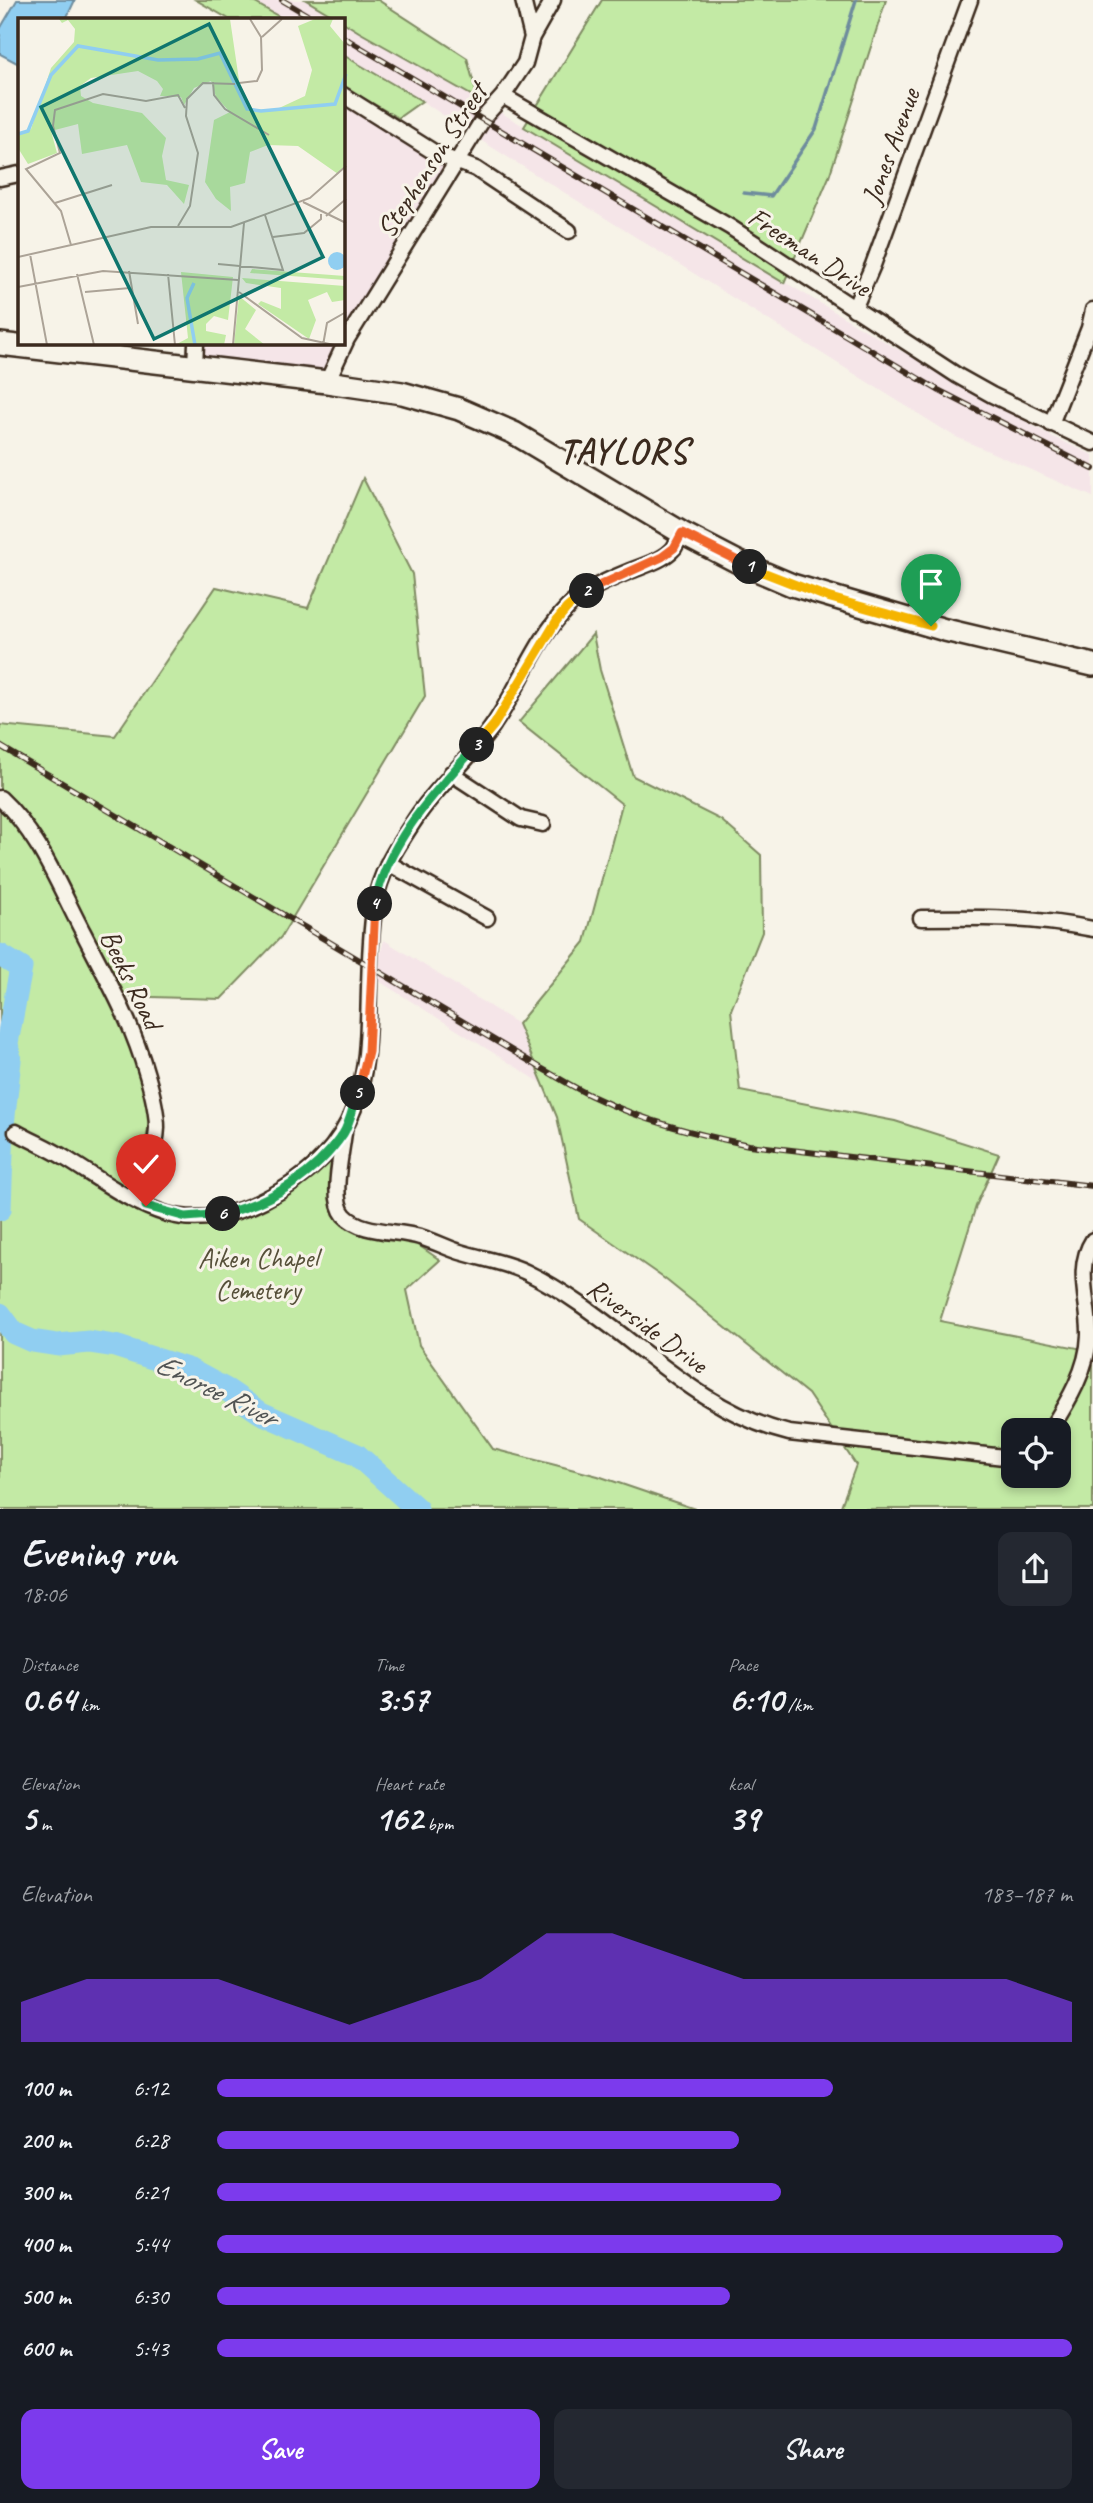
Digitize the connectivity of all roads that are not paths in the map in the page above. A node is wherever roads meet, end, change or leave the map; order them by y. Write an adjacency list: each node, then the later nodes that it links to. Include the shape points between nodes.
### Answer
1 (523, 0): 4 (street)
2 (553, 0): 4 (street, Stephenson Street)
3 (970, 0): 11 (street, Jones Avenue)
4 (533, 37): 6 (street, Stephenson Street, via 525,62)
5 (345, 96): 7 (street, via 437,154)
6 (503, 96): 7 (street, Stephenson Street); 11 (street, Freeman Drive, via 730,227)
7 (456, 161): 10 (street, via 476,169); 14 (street, Stephenson Street)
8 (18, 174): 9 (street)
9 (0, 178)
10 (569, 231)
11 (854, 309): 20 (street, Freeman Drive, via 958,376)
12 (1093, 310): 13 (street)
13 (1091, 328): 20 (street)
14 (345, 343)
15 (0, 344): 18 (street)
16 (196, 345): 18 (street)
17 (344, 345): 19 (street, Stephenson Street)
18 (195, 367): 19 (street)
19 (327, 382): 22 (street, via 402,393 498,425)
20 (1051, 424): 21 (street, Freeman Drive)
21 (1093, 443)
22 (682, 533): 23 (street, via 738,562 827,597); 24 (street, via 662,557 595,586 567,608 494,725)
23 (1093, 665)
24 (451, 774): 26 (street, via 522,819); 27 (street)
25 (0, 798): 33 (street, Beeks Road, via 48,863 120,1000 142,1056 157,1126 151,1159)
26 (543, 824)
27 (388, 863): 28 (street); 32 (street, via 375,902 365,1067)
28 (487, 918)
29 (921, 918): 30 (street, via 1007,917)
30 (1093, 929)
31 (16, 1132): 33 (street)
32 (344, 1132): 33 (street, via 297,1182 238,1211 186,1217); 36 (street, Riverside Drive, via 336,1191 348,1219 529,1273 738,1417 789,1433)
33 (131, 1198)
34 (1093, 1240): 35 (street, via 1083,1268 1089,1337 1086,1357)
35 (1058, 1418)
36 (1001, 1457)

